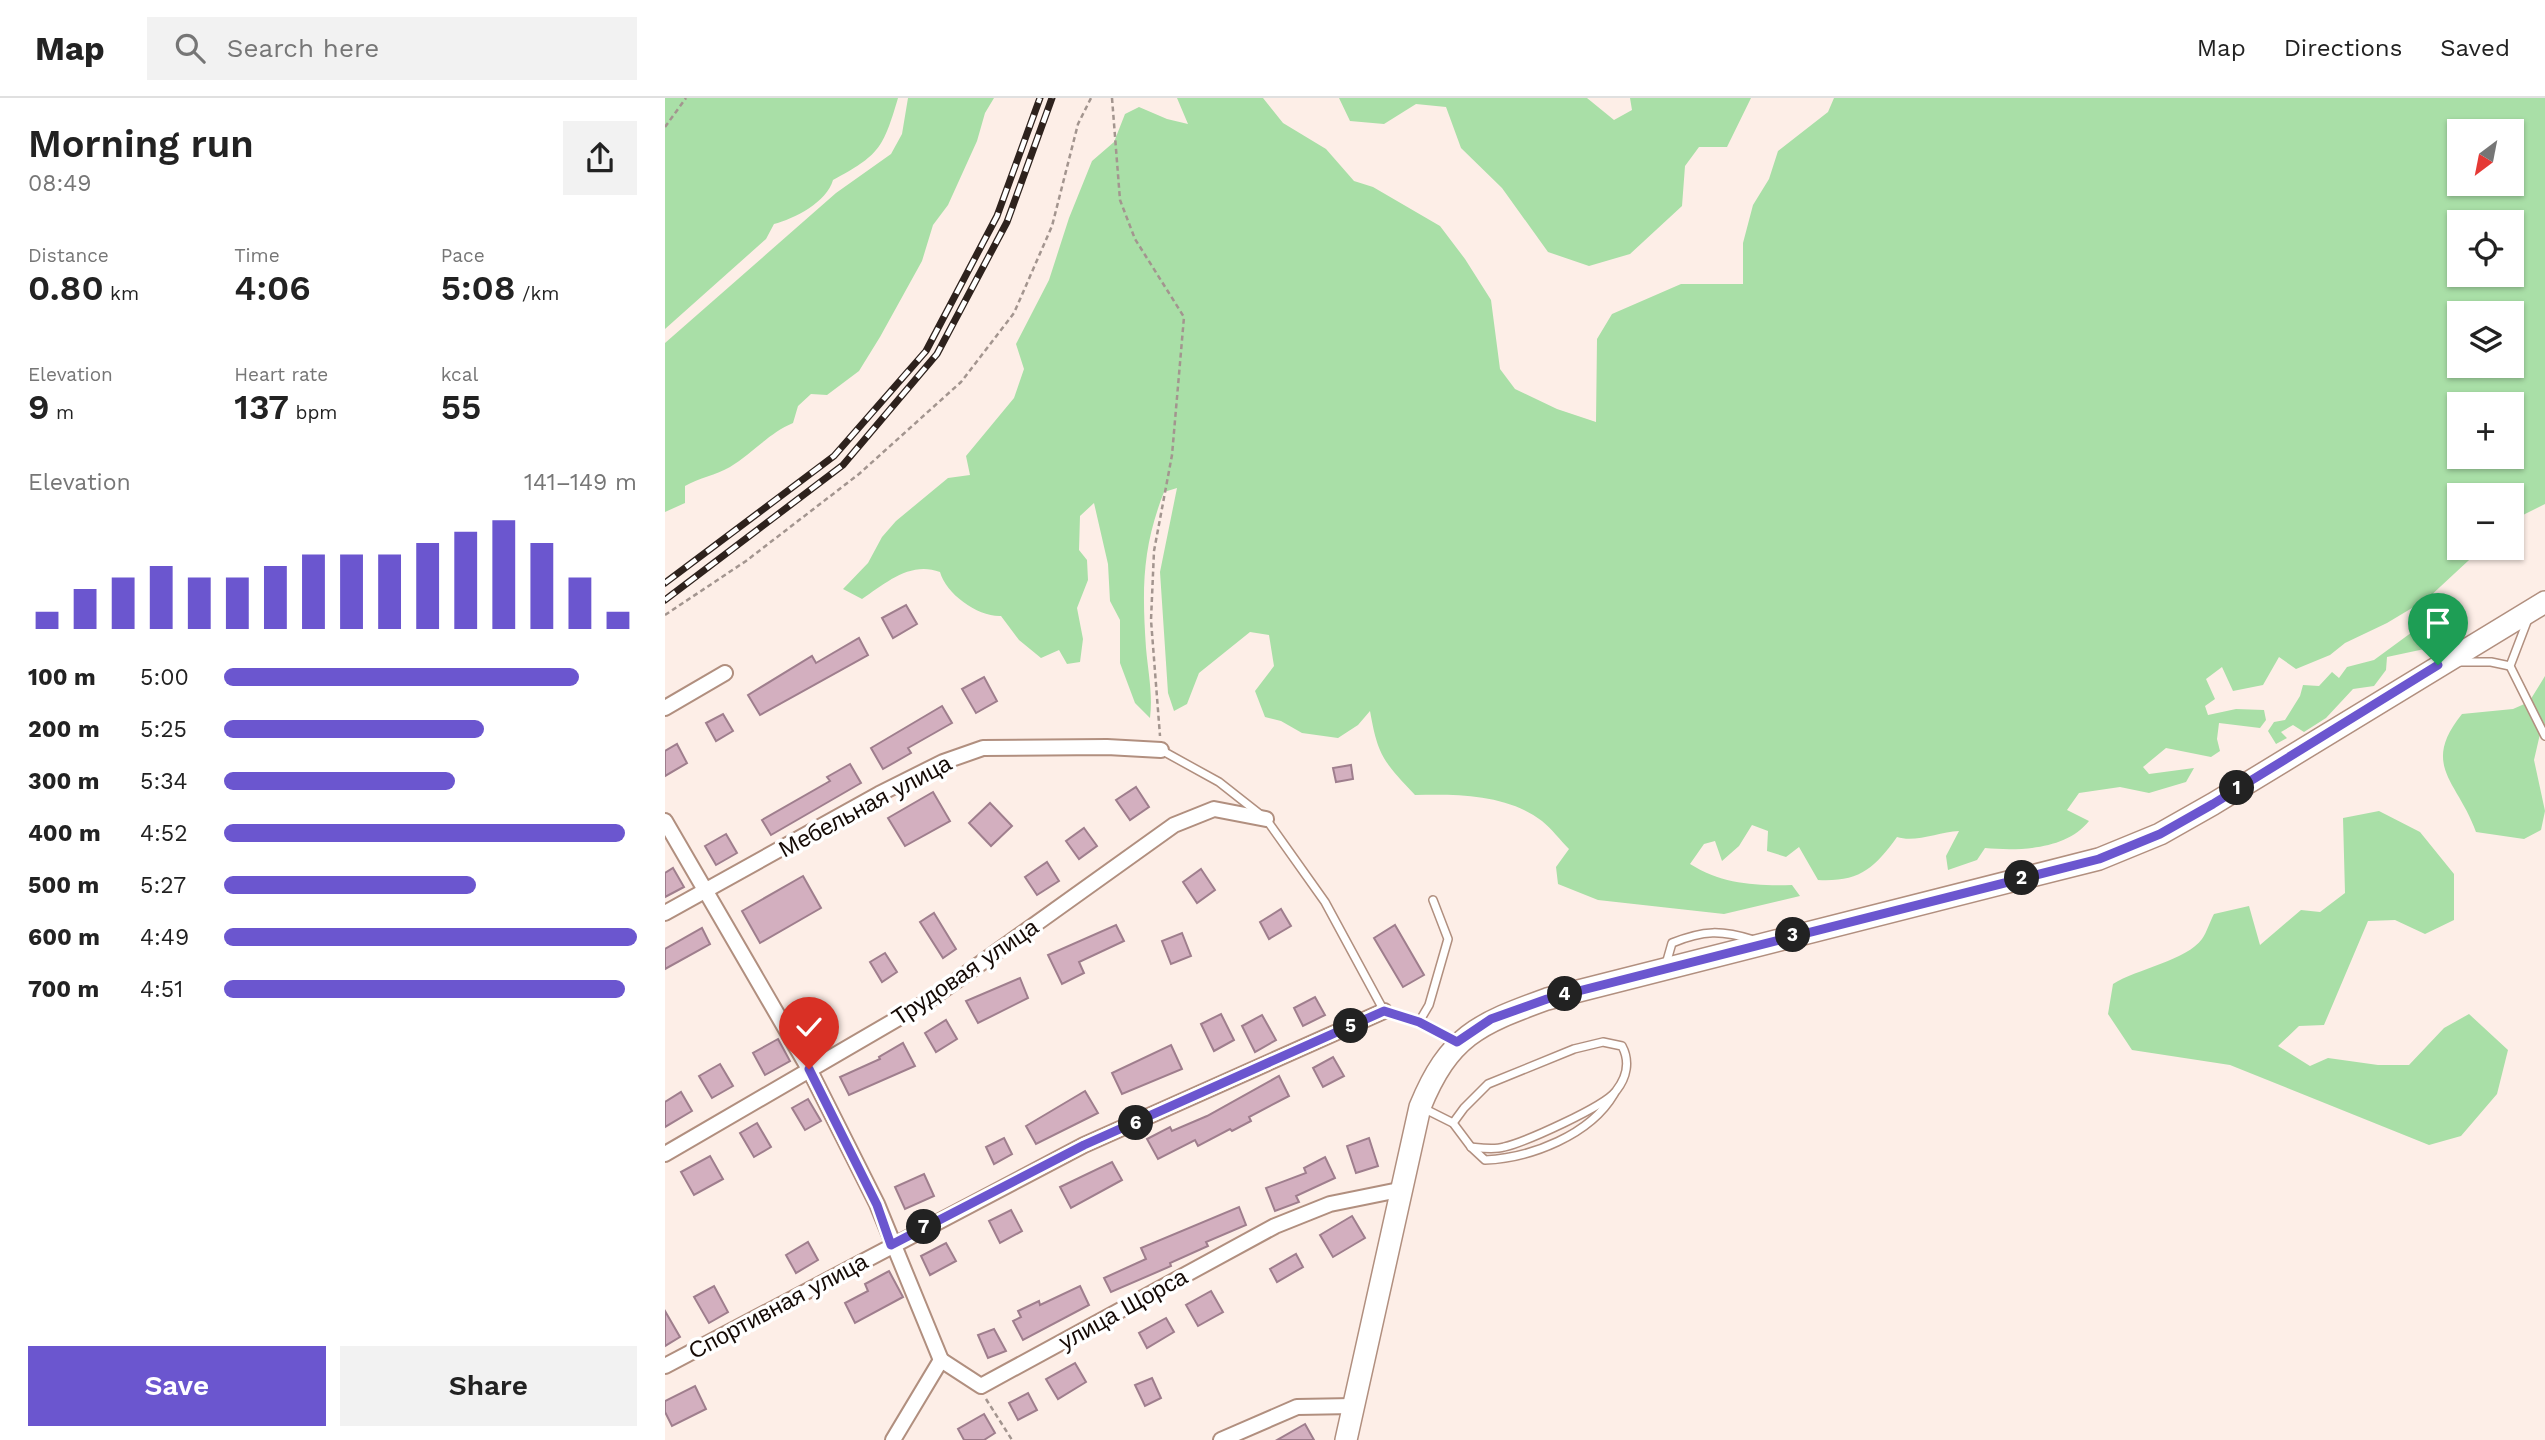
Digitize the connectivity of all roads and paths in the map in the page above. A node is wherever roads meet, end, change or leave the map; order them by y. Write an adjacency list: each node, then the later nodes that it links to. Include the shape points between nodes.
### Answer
1 (686, 98): 4 (path)
2 (1091, 98): 6 (path, via 1078,124 1052,226 1014,313 961,382 859,474 747,561)
3 (1112, 98): 12 (path, via 1120,200 1135,239 1184,317 1172,455 1154,551 1151,620)
4 (665, 127)
5 (2539, 605): 7 (main road); 8 (lane)
6 (665, 615)
7 (2438, 665): 8 (lane, via 2491,662); 20 (main road, via 2213,804 2160,834 2099,859 1547,999 1491,1019)
8 (2510, 666): 11 (lane)
9 (725, 673): 10 (street)
10 (665, 708)
11 (2545, 736)
12 (1161, 750): 13 (lane, via 1219,782); 15 (street, Мебельная улица, via 983,748 879,794)
13 (1266, 819): 18 (lane, via 1325,902); 21 (street, Трудовая улица, via 1214,809 1174,825 928,1001)
14 (665, 821): 15 (street)
15 (708, 891): 17 (street, Мебельная улица); 21 (street)
16 (1433, 900): 19 (lane, via 1448,939 1429,1005)
17 (665, 913)
18 (1384, 1011): 19 (lane); 28 (street, Спортивная улица, via 1084,1145)
19 (1419, 1022): 20 (lane)
20 (1457, 1042): 23 (main road, via 1433,1075)
21 (809, 1069): 26 (street, Трудовая улица); 28 (street, via 877,1205)
22 (1615, 1093): 24 (lane, via 1626,1074 1627,1056 1622,1046 1603,1042 1489,1084); 25 (lane, via 1532,1138 1501,1148); 25 (lane, via 1605,1110 1582,1130 1546,1145 1505,1159 1485,1160)
23 (1420, 1107): 24 (lane); 27 (main road)
24 (1454, 1123): 25 (lane)
25 (1471, 1147)
26 (665, 1154)
27 (1399, 1190): 31 (street, улица Щорса, via 1330,1204 1275,1226); 32 (main road)
28 (891, 1245): 29 (street); 30 (street, Спортивная улица)
29 (941, 1360): 31 (street); 33 (street)
30 (665, 1366)
31 (981, 1386): 34 (path)
32 (1353, 1406): 35 (street, via 1297,1407); 36 (main road)
33 (893, 1440)
34 (1012, 1440)
35 (1221, 1440)
36 (1346, 1440)

